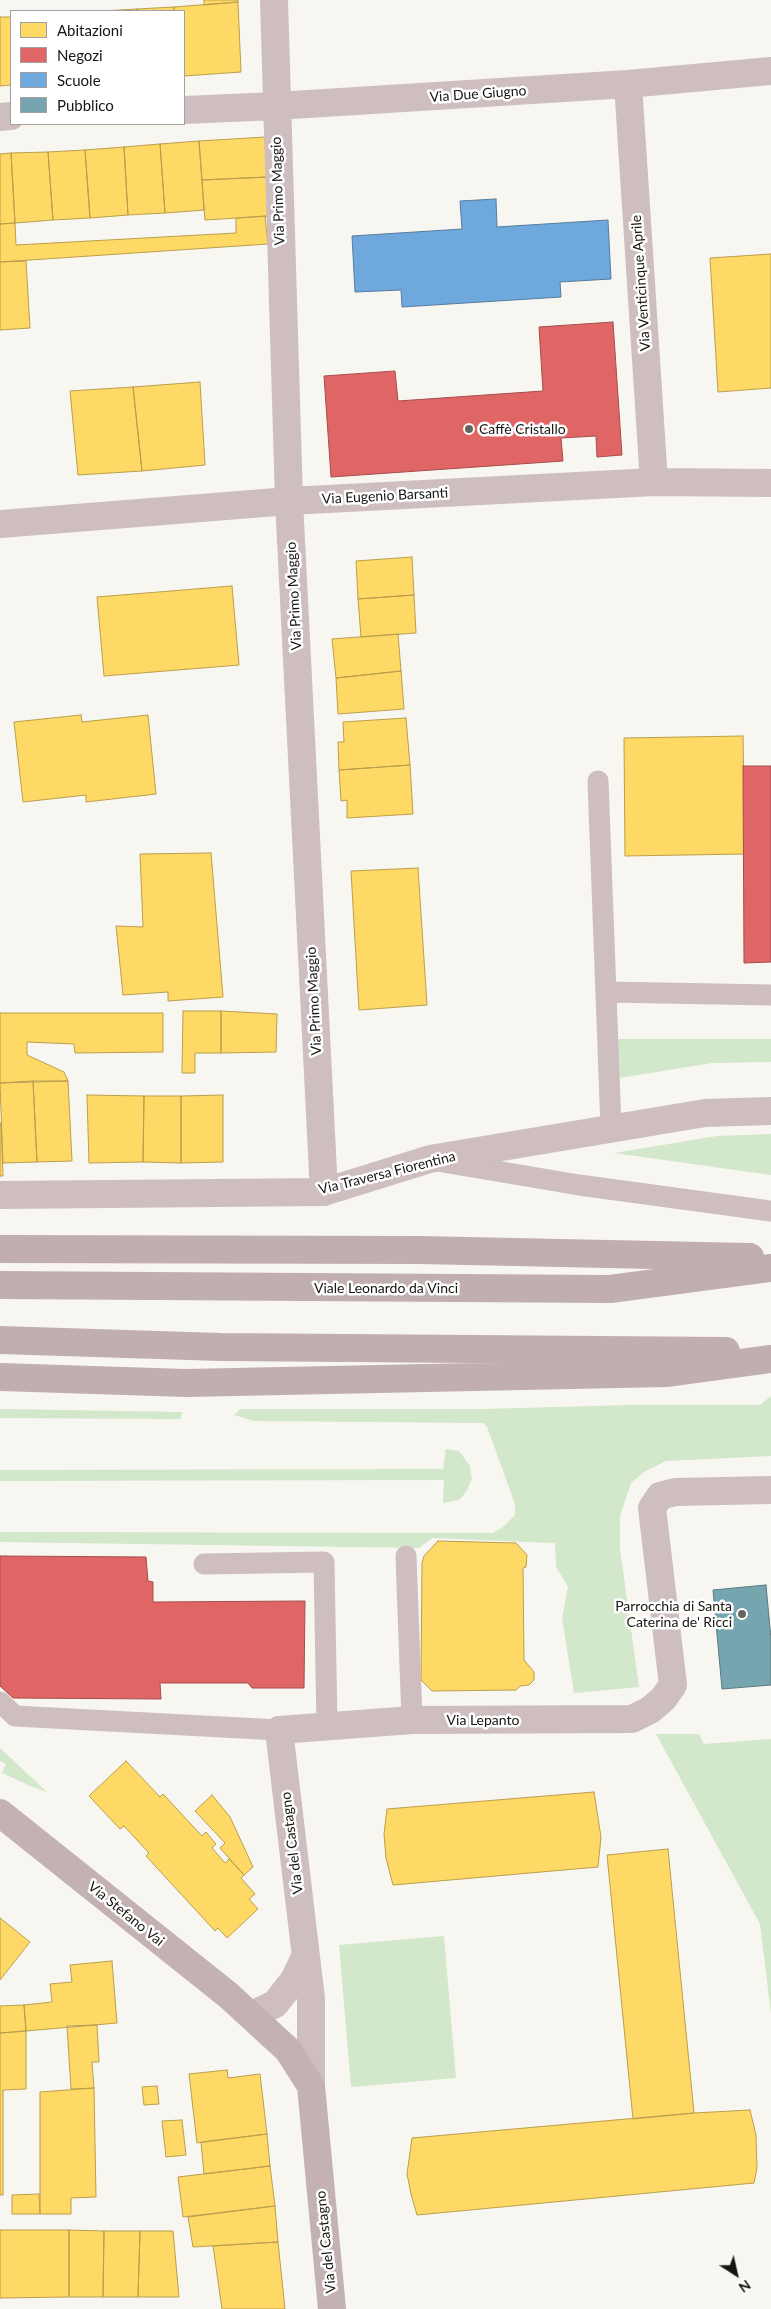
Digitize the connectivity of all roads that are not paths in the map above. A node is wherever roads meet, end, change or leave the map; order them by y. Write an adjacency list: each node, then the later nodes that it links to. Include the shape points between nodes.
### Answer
1 (274, 0): 4 (street, Via Primo Maggio)
2 (771, 71): 3 (street, Via Due Giugno)
3 (628, 84): 4 (street, Via Due Giugno); 6 (street, Via Venticinque Aprile)
4 (276, 106): 5 (street, Via Due Giugno); 8 (street, Via Primo Maggio)
5 (185, 110)
6 (654, 482): 7 (street, Via Eugenio Barsanti); 8 (street, Via Eugenio Barsanti)
7 (771, 483)
8 (289, 501): 9 (street, Via Eugenio Barsanti); 16 (street, Via Primo Maggio)
9 (0, 524)
10 (598, 781): 11 (lane)
11 (606, 992): 12 (lane); 14 (lane)
12 (771, 995)
13 (771, 1111): 14 (street, Via Traversa Fiorentina, via 705,1113)
14 (611, 1128): 15 (street, Via Traversa Fiorentina)
15 (430, 1159): 16 (street, Via Traversa Fiorentina); 18 (lane, via 579,1185)
16 (324, 1192): 17 (street, Via Traversa Fiorentina)
17 (0, 1195)
18 (771, 1211)
19 (0, 1249): 20 (highway, via 419,1250)
20 (771, 1257)
21 (771, 1268): 22 (highway, Viale Leonardo da Vinci, via 610,1289)
22 (0, 1285)
23 (0, 1340): 24 (highway, via 221,1347)
24 (771, 1351)
25 (771, 1359): 26 (highway, via 656,1373 186,1383)
26 (0, 1377)
27 (771, 1490): 31 (street, Via Lepanto, via 675,1492 660,1496 652,1508 673,1685 650,1710 632,1719)
28 (406, 1556): 31 (lane)
29 (204, 1564): 32 (lane, via 324,1562)
30 (0, 1702): 33 (lane, via 15,1716)
31 (412, 1720): 32 (street, Via Lepanto)
32 (327, 1726): 33 (street, Via Lepanto)
33 (279, 1730): 35 (street, Via del Castagno)
34 (0, 1814): 36 (street, Via Stefano Vai)
35 (305, 1957): 36 (street, via 294,1980 275,2004); 37 (street, Via del Castagno, via 311,1999)
36 (252, 2015): 37 (street, Via del Castagno, via 288,2050)
37 (311, 2086): 38 (street, Via del Castagno)
38 (332, 2309)

